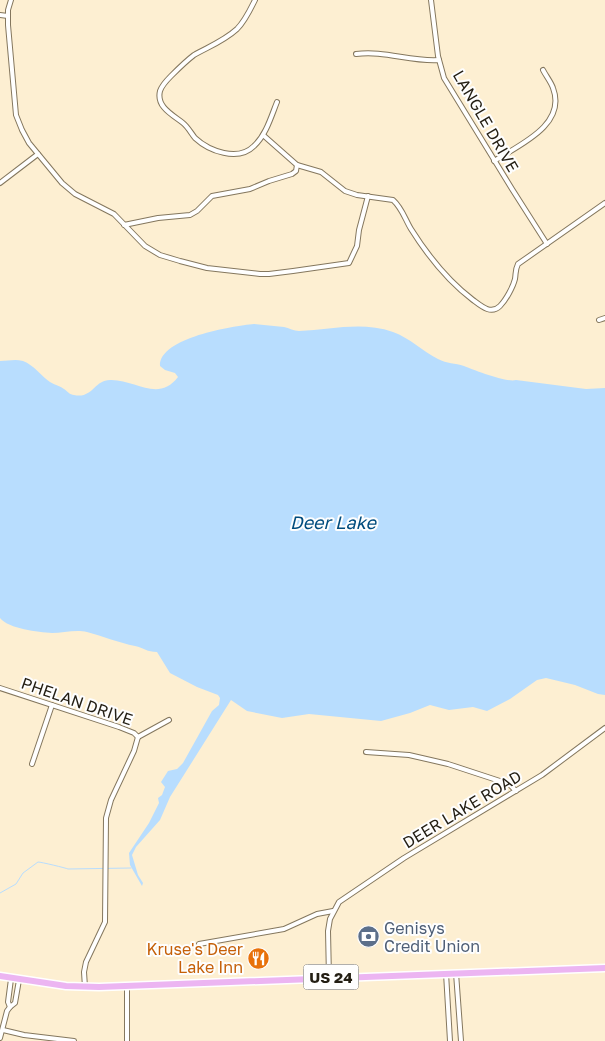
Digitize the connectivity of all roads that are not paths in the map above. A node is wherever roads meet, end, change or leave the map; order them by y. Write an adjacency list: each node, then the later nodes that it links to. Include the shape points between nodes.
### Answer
1 (12, 0): 5 (street)
2 (255, 0): 10 (street, via 237,28 184,63 162,86 160,96 165,110 207,147 225,153 243,153 254,147)
3 (431, 0): 7 (street, LANGLE DRIVE)
4 (0, 15): 5 (street)
5 (8, 16): 11 (street, via 16,115)
6 (356, 54): 7 (street, via 370,52)
7 (439, 60): 12 (street, LANGLE DRIVE, via 449,88)
8 (543, 70): 12 (street, via 553,88 555,100 550,120 538,134)
9 (277, 102): 10 (street)
10 (263, 135): 13 (street)
11 (38, 154): 14 (street); 17 (street, via 75,194 114,214)
12 (494, 161): 18 (street, LANGLE DRIVE)
13 (298, 165): 15 (street, via 321,172 345,191); 17 (street, via 292,174 250,189 212,196 190,215)
14 (0, 183)
15 (368, 196): 17 (street, via 357,246 349,263 269,274 207,268 160,255 145,246); 18 (street, via 393,200 446,277 489,310 500,306 514,282 518,264)
16 (605, 203): 18 (street)
17 (124, 224)
18 (547, 244)
19 (605, 318): 20 (street)
20 (598, 320)
21 (0, 688): 22 (street, PHELAN DRIVE)
22 (52, 705): 25 (street, PHELAN DRIVE, via 129,731); 27 (street)
23 (169, 720): 25 (street, PHELAN DRIVE)
24 (605, 728): 28 (street, DEER LAKE ROAD, via 560,763)
25 (138, 738): 38 (street, via 106,818 104,922 86,962)
26 (366, 752): 28 (street, via 409,755 448,764 509,784)
27 (32, 764)
28 (516, 791): 29 (street, DEER LAKE ROAD, via 380,874 348,895)
29 (333, 911): 30 (street, DEER LAKE ROAD, via 317,914 284,929); 35 (street, via 328,930)
30 (199, 944)
31 (605, 968): 33 (main road, US 24)
32 (446, 973): 33 (main road, US 24); 35 (main road, US 24); 45 (street)
33 (456, 973): 46 (street)
34 (0, 976): 36 (main road, US 24)
35 (329, 978): 39 (main road, US 24)
36 (11, 979): 37 (main road, US 24); 40 (street)
37 (19, 980): 38 (main road, US 24); 40 (street, via 15,1002)
38 (85, 986): 39 (main road, US 24)
39 (127, 986): 44 (street)
40 (10, 1007): 41 (street)
41 (3, 1030): 42 (street); 43 (street, via 24,1036)
42 (0, 1038)
43 (74, 1041)
44 (127, 1041)
45 (450, 1041)
46 (461, 1041)

